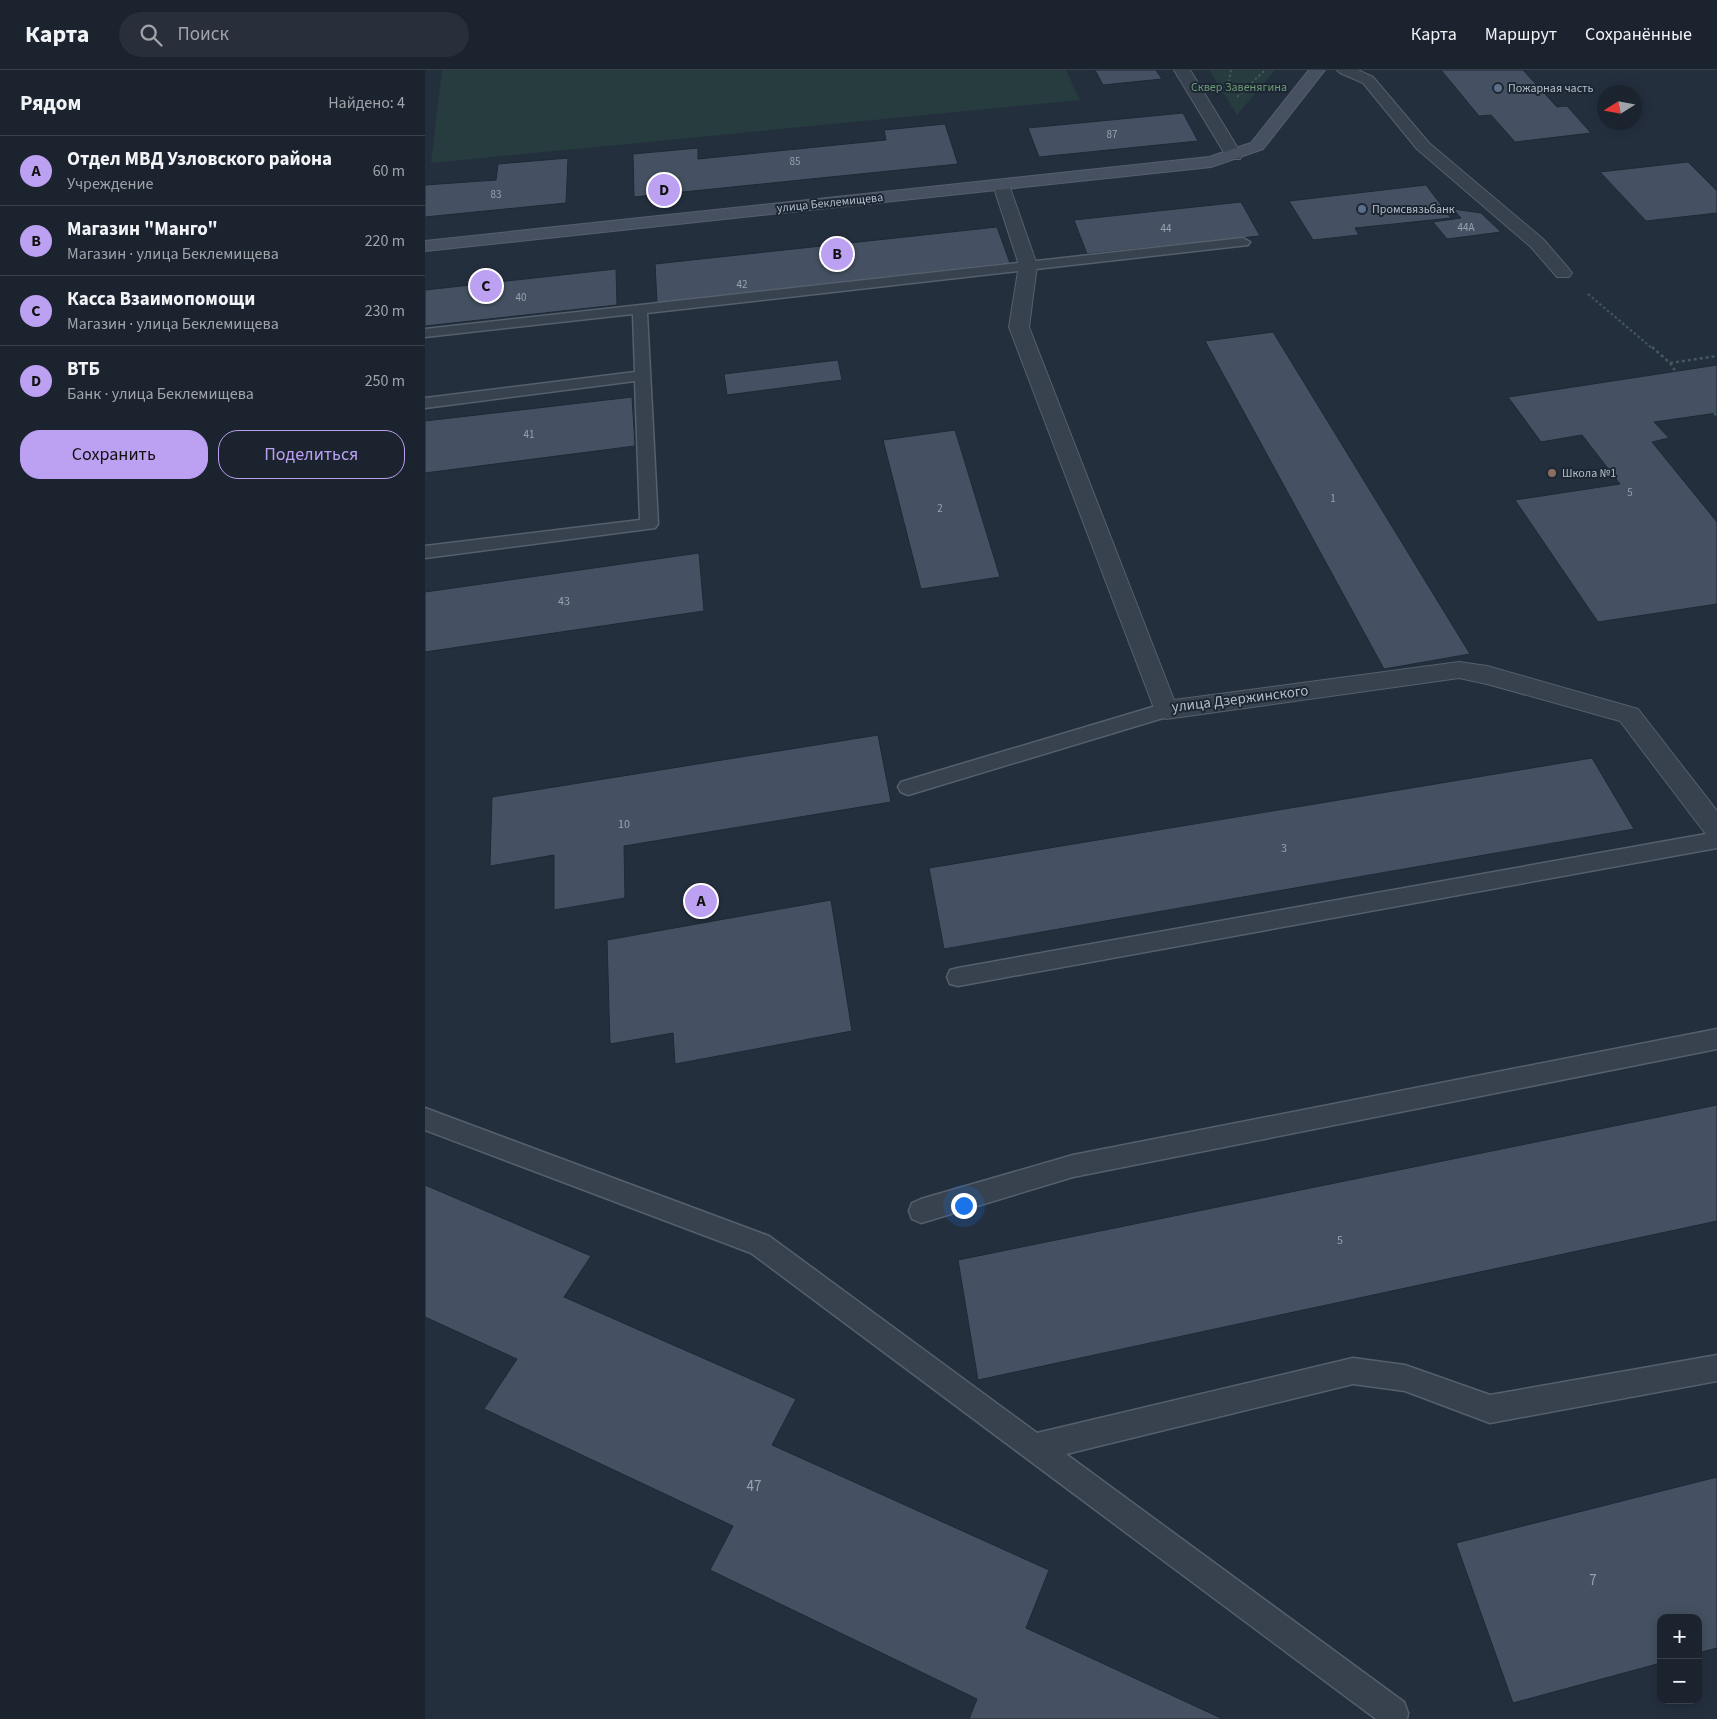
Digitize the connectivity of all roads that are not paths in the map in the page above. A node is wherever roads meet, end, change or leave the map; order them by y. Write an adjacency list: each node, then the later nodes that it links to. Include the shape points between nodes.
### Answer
1 (1182, 70): 4 (street)
2 (1317, 70): 4 (main road, улица Беклемищева, via 1257,146)
3 (1345, 70): 9 (street, via 1368,80 1423,146 1537,243)
4 (1234, 155): 5 (main road, улица Беклемищева, via 1211,162)
5 (1001, 186): 7 (main road, улица Беклемищева); 8 (street, улица Дзержинского)
6 (1243, 242): 8 (lane)
7 (425, 246)
8 (1028, 265): 10 (lane); 15 (street, улица Дзержинского, via 1019,327)
9 (1563, 273)
10 (640, 309): 11 (lane); 12 (lane)
11 (425, 333)
12 (642, 376): 13 (lane); 14 (lane, via 649,524)
13 (425, 403)
14 (425, 552)
15 (1166, 710): 16 (lane); 17 (street, улица Дзержинского, via 1459,670 1487,675 1629,716)
16 (908, 788)
17 (1717, 830)
18 (1717, 840): 19 (lane)
19 (958, 977)
20 (1717, 1039): 22 (lane, via 1082,1164)
21 (425, 1119): 24 (lane, via 760,1244)
22 (921, 1210)
23 (1717, 1368): 24 (lane, via 1490,1410 1405,1378 1353,1371)
24 (1035, 1447): 25 (lane)
25 (1395, 1717)

